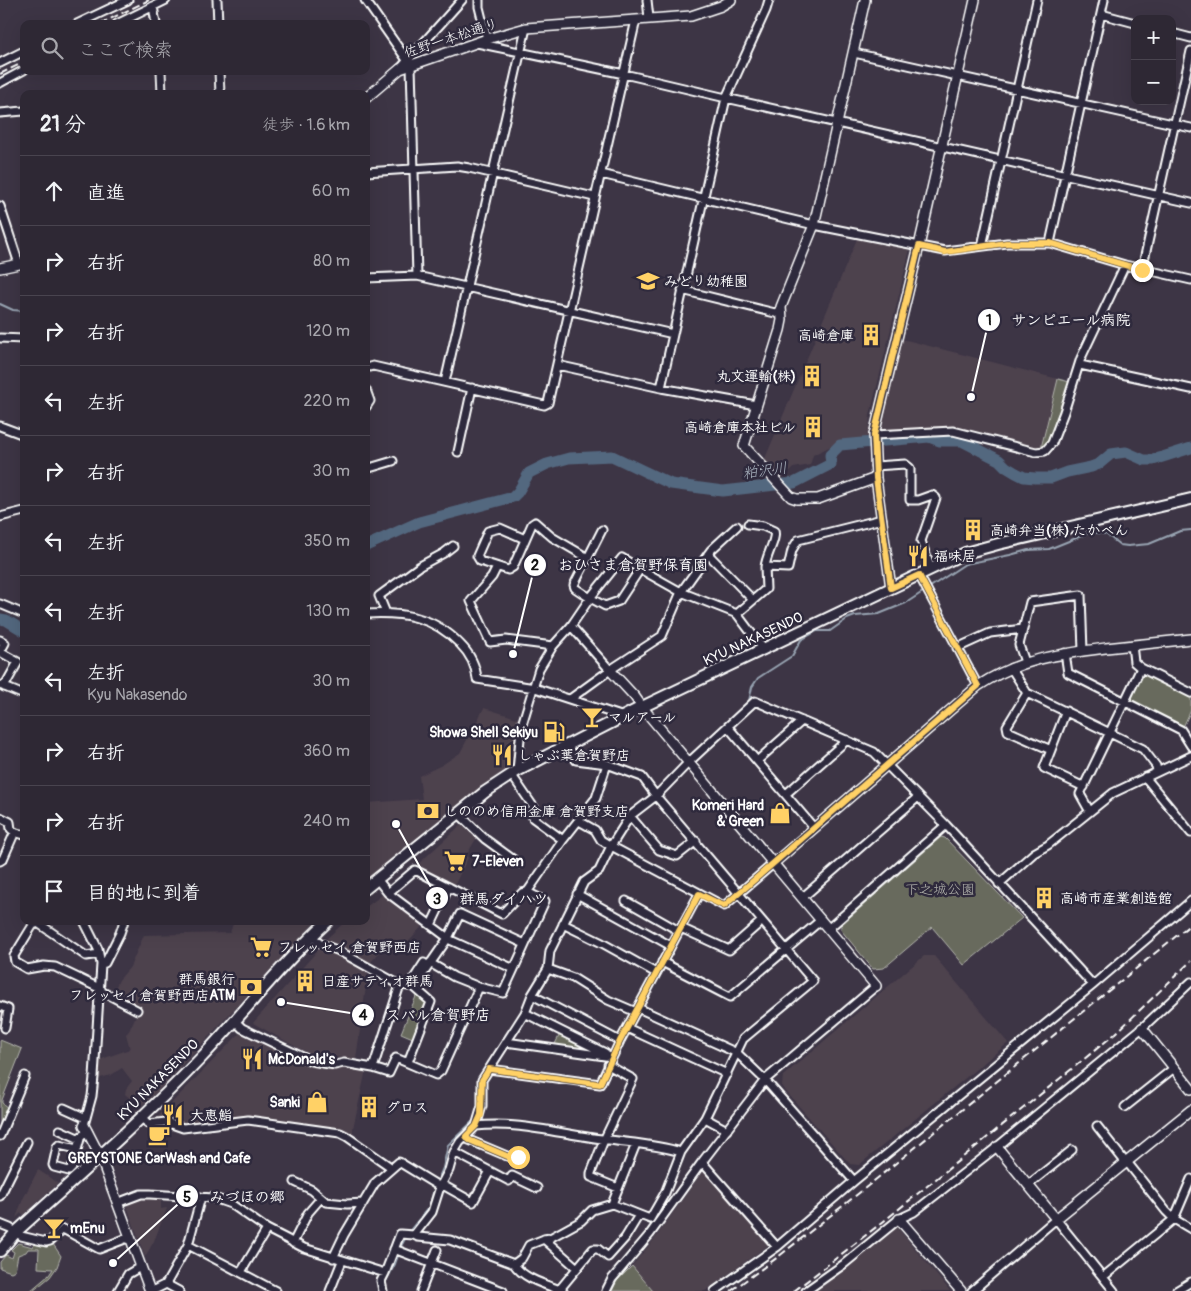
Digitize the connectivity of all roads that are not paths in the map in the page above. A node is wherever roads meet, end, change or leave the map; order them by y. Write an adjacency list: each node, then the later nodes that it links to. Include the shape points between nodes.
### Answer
1 (128, 0): 17 (street)
2 (166, 0): 14 (street)
3 (217, 0): 20 (street)
4 (365, 0): 33 (street)
5 (462, 0): 33 (street)
6 (479, 0): 26 (street)
7 (647, 0): 16 (street)
8 (732, 0): 16 (street, 佐野一本松通り, via 691,16)
9 (769, 0): 44 (street)
10 (865, 0): 31 (street)
11 (975, 0): 38 (street)
12 (1037, 0): 42 (street)
13 (1104, 0): 15 (street)
14 (153, 6): 18 (street); 19 (street)
15 (1101, 14): 22 (street); 45 (street)
16 (649, 18): 21 (street, 佐野一本松通り)
17 (86, 20)
18 (125, 20)
19 (155, 20)
20 (218, 20)
21 (636, 20): 23 (street, 佐野一本松通り); 35 (street)
22 (1131, 22)
23 (526, 28): 26 (street, 佐野一本松通り); 29 (street)
24 (1176, 34): 25 (street)
25 (1191, 38)
26 (487, 40): 27 (street, 佐野一本松通り)
27 (476, 43): 29 (street); 33 (street, 佐野一本松通り)
28 (1191, 51): 49 (street)
29 (522, 52): 35 (street); 55 (street)
30 (20, 53): 32 (street)
31 (854, 53): 38 (street); 48 (street)
32 (0, 63)
33 (409, 63): 43 (street, 佐野一本松通り); 53 (street)
34 (20, 72): 39 (street)
35 (624, 74): 44 (street); 56 (street)
36 (161, 75): 40 (street)
37 (219, 75): 41 (street)
38 (957, 76): 42 (street); 51 (street)
39 (0, 82)
40 (162, 90)
41 (220, 90)
42 (1017, 90): 45 (street); 52 (street)
43 (370, 94)
44 (726, 98): 48 (street); 60 (street)
45 (1081, 104): 49 (street); 57 (street)
46 (20, 111): 47 (street)
47 (0, 113)
48 (838, 124): 51 (street); 63 (street)
49 (1174, 124): 50 (street); 58 (street)
50 (1191, 128)
51 (941, 147): 52 (street); 65 (street)
52 (1002, 160): 57 (street); 66 (street)
53 (414, 170): 54 (street); 55 (street, via 457,166); 72 (street)
54 (370, 172)
55 (493, 173): 59 (street); 75 (street)
56 (600, 174): 59 (street); 60 (street)
57 (1064, 175): 58 (street); 64 (street)
58 (1158, 196): 61 (street); 71 (street)
59 (594, 197): 77 (street)
60 (703, 200): 63 (street); 76 (street)
61 (1191, 203)
62 (0, 206): 67 (street)
63 (814, 225): 65 (street); 78 (street)
64 (1050, 243): 66 (street); 69 (street)
65 (919, 246): 66 (street, via 945,252); 92 (street)
66 (982, 246)
67 (20, 258)
68 (20, 263): 70 (street)
69 (1125, 265): 71 (street); 83 (street)
70 (0, 268)
71 (1142, 270): 74 (street)
72 (417, 276): 73 (street); 75 (street)
73 (370, 278)
74 (1191, 280)
75 (467, 288): 77 (street); 85 (street)
76 (682, 290): 78 (street, via 775,313); 79 (street)
77 (569, 311): 79 (street); 82 (street)
78 (781, 311): 89 (street, via 780,330)
79 (673, 334): 87 (street)
80 (0, 338): 81 (street)
81 (20, 339)
82 (557, 365): 86 (street, via 548,403 544,405); 87 (street)
83 (1080, 365): 88 (street); 92 (street, via 1052,443 1041,453 953,431)
84 (370, 367): 85 (street)
85 (445, 382): 86 (street)
86 (472, 388): 93 (street)
87 (661, 388): 89 (street)
88 (1191, 388)
89 (756, 406): 97 (street, via 744,446 790,497 818,498)
90 (0, 426): 91 (street)
91 (20, 434)
92 (874, 441): 95 (street)
93 (458, 452)
94 (393, 461): 96 (street)
95 (875, 466): 97 (street); 112 (street, via 905,464 910,468 910,500 932,494 936,498 921,541)
96 (370, 468)
97 (876, 478): 101 (street)
98 (1191, 499): 112 (main road, KYU NAKASENDO, via 998,544 965,553)
99 (20, 512): 100 (street)
100 (0, 517)
101 (882, 519): 110 (street, via 798,540 788,568); 114 (street)
102 (748, 524): 110 (street, via 763,526 774,531 776,536)
103 (737, 526): 107 (street)
104 (602, 530): 108 (street)
105 (526, 539): 108 (street, via 535,522 552,537); 109 (street, via 513,567 508,570); 109 (street, via 500,528 488,531 477,556 480,561)
106 (453, 546): 120 (street, via 408,573 379,596)
107 (708, 554): 115 (street); 117 (street)
108 (588, 558): 116 (street, via 574,584)
109 (497, 567): 128 (street, via 471,602 490,642 526,641)
110 (765, 567): 117 (street, via 766,589)
111 (640, 569): 115 (street); 116 (street, via 620,601 605,606); 116 (street, via 622,558)
112 (931, 569): 113 (main road, KYU NAKASENDO)
113 (919, 575): 114 (main road, KYU NAKASENDO); 129 (street)
114 (891, 588): 130 (main road, KYU NAKASENDO)
115 (681, 592): 122 (street); 136 (street, via 662,636)
116 (590, 598): 123 (street)
117 (753, 600): 122 (street)
118 (0, 604): 119 (street)
119 (20, 612)
120 (386, 613): 121 (street); 139 (street, via 424,619 448,632 467,652 477,678)
121 (370, 614)
122 (737, 614): 130 (street)
123 (571, 626): 128 (street); 136 (street)
124 (1023, 630): 129 (street, via 990,633); 131 (street, via 1030,602 1081,595); 133 (street, via 1019,645)
125 (1191, 639): 127 (street)
126 (0, 640): 137 (street, via 5,643 0,652 18,662)
127 (1132, 645): 131 (street); 135 (street, via 1134,662)
128 (553, 646): 139 (street, via 539,669)
129 (957, 648): 138 (street)
130 (764, 650): 145 (main road, KYU NAKASENDO)
131 (1083, 651): 132 (street)
132 (1066, 653): 133 (street); 144 (street, via 1068,674)
133 (1025, 662): 134 (street)
134 (1011, 668): 138 (street); 141 (street)
135 (1141, 668): 142 (street); 144 (street)
136 (610, 670): 143 (street); 145 (street)
137 (2, 686): 140 (street)
138 (978, 686): 159 (street)
139 (535, 688): 143 (street); 161 (street, via 521,728)
140 (20, 693)
141 (1027, 693): 146 (street); 154 (street, via 1007,726 1008,731)
142 (1191, 694)
143 (570, 699): 147 (street)
144 (1125, 702): 150 (street); 153 (street, via 1181,730)
145 (642, 707): 147 (main road, KYU NAKASENDO); 157 (street)
146 (1066, 711): 150 (street); 154 (street)
147 (625, 717): 152 (main road, KYU NAKASENDO)
148 (802, 721): 149 (street, via 755,701); 151 (street); 156 (street)
149 (728, 727): 156 (street); 157 (street)
150 (1110, 732): 160 (street, via 1144,750); 163 (street)
151 (846, 740): 159 (street, via 874,752); 164 (street)
152 (567, 744): 158 (street, via 576,760); 161 (main road, KYU NAKASENDO)
153 (1191, 746)
154 (1051, 750): 163 (street, via 1044,768)
155 (1190, 757): 160 (street)
156 (757, 760): 164 (street)
157 (689, 762): 165 (street); 182 (street)
158 (607, 764): 165 (street, via 642,777); 171 (street, via 596,798)
159 (887, 764): 166 (street); 173 (street)
160 (1157, 771): 162 (street)
161 (514, 772): 168 (main road, KYU NAKASENDO); 177 (street, via 536,812 533,818)
162 (1145, 777): 167 (street); 174 (street)
163 (1084, 787): 167 (street, via 1080,794)
164 (786, 794): 173 (street)
165 (656, 796): 169 (street); 178 (street)
166 (918, 797): 172 (street); 192 (street)
167 (1089, 810): 184 (street)
168 (458, 813): 181 (street, via 485,839); 183 (main road, KYU NAKASENDO)
169 (630, 816): 178 (street, via 659,850 677,856); 179 (street)
170 (0, 817): 175 (street, via 10,822)
171 (579, 821): 177 (street); 179 (street, via 595,830)
172 (946, 825): 184 (street); 204 (street)
173 (814, 828): 182 (street)
174 (1191, 832)
175 (16, 833): 176 (street); 180 (street)
176 (20, 834)
177 (563, 840): 188 (street)
178 (696, 841): 189 (street)
179 (611, 846): 190 (street, via 599,871 584,882); 191 (street)
180 (0, 861)
181 (518, 863)
182 (774, 863): 189 (street); 192 (street)
183 (377, 879): 185 (main road, KYU NAKASENDO); 187 (street)
184 (999, 884): 220 (street)
185 (370, 885)
186 (449, 888): 187 (street, via 415,870); 188 (street, via 502,914 522,893); 203 (street)
187 (388, 892): 203 (street)
188 (527, 892): 208 (street, via 545,901)
189 (739, 893): 191 (street, via 724,906); 196 (street)
190 (578, 894): 197 (street); 209 (street)
191 (699, 894): 205 (street)
192 (802, 898): 195 (street)
193 (626, 901): 205 (street)
194 (1191, 901): 220 (street)
195 (821, 920): 204 (street); 210 (street)
196 (762, 921): 205 (street, via 729,950); 210 (street)
197 (563, 924): 216 (street, via 550,951); 217 (street)
198 (33, 925): 223 (street, via 14,956 15,962 27,970 55,967)
199 (41, 925): 211 (street, via 86,956)
200 (86, 925): 211 (street)
201 (123, 925): 214 (street)
202 (324, 925): 206 (main road, KYU NAKASENDO)
203 (431, 925): 207 (street)
204 (828, 928): 221 (street)
205 (680, 930): 209 (street)
206 (312, 936): 219 (street, via 319,943); 229 (main road, KYU NAKASENDO)
207 (448, 938): 208 (street, via 460,914); 213 (street); 215 (street)
208 (525, 944): 215 (street)
209 (671, 946): 212 (street)
210 (787, 950): 212 (street, via 730,997); 235 (street, via 813,981 743,1039)
211 (99, 954): 214 (street)
212 (662, 962): 217 (street)
213 (427, 963): 219 (street, via 409,986); 222 (street); 237 (street, via 414,987 431,1002)
214 (102, 964): 223 (street)
215 (514, 969): 222 (street, via 503,993)
216 (548, 969): 224 (street); 227 (street, via 573,978 608,1000)
217 (656, 973): 227 (street)
218 (1191, 982): 232 (street)
219 (400, 985): 239 (street)
220 (1093, 985): 274 (street)
221 (876, 986): 244 (street)
222 (479, 987): 237 (street, via 441,1071 436,1075)
223 (101, 990): 226 (street); 251 (street, via 92,1096)
224 (532, 995): 228 (street); 233 (street)
225 (0, 1006): 230 (street, via 8,1009)
226 (137, 1010)
227 (637, 1010): 231 (street); 235 (street)
228 (525, 1014): 234 (street); 236 (street)
229 (235, 1021): 239 (street, via 242,1028 311,1061); 249 (main road, KYU NAKASENDO)
230 (5, 1028)
231 (627, 1028): 233 (street); 242 (street)
232 (1142, 1028): 240 (street); 262 (street)
233 (620, 1041): 236 (street)
234 (506, 1042): 236 (street); 241 (street)
235 (737, 1053): 242 (street); 244 (street)
236 (612, 1057): 238 (street)
237 (408, 1062): 239 (street, via 396,1058 389,1073)
238 (608, 1065): 241 (street, via 600,1084); 259 (street, via 633,1079)
239 (373, 1068)
240 (1174, 1068): 245 (street); 246 (street)
241 (489, 1069): 252 (street, via 482,1080 481,1115)
242 (727, 1074): 250 (street)
243 (25, 1076): 256 (street)
244 (765, 1080): 255 (street); 274 (street)
245 (1191, 1089)
246 (1125, 1107)
247 (64, 1108): 251 (street)
248 (1191, 1110): 270 (street)
249 (141, 1118): 267 (main road, KYU NAKASENDO); 271 (street, via 149,1124 166,1122 183,1128 248,1120 340,1133)
250 (706, 1118): 255 (street); 266 (street)
251 (86, 1125): 258 (street); 267 (street)
252 (476, 1126): 257 (street); 259 (street, via 494,1124)
253 (1097, 1126): 270 (street)
254 (60, 1130): 258 (street)
255 (727, 1130): 269 (street)
256 (0, 1136)
257 (466, 1136): 265 (street); 268 (street, via 507,1156)
258 (80, 1140): 263 (street)
259 (604, 1140): 261 (street); 279 (street, via 590,1172 591,1177)
260 (26, 1142): 280 (street)
261 (636, 1144): 266 (street, via 662,1146); 279 (street)
262 (997, 1147): 276 (street); 289 (street, via 914,1212)
263 (77, 1149)
264 (1072, 1150): 276 (street)
265 (454, 1152): 272 (street); 277 (street)
266 (681, 1152): 286 (street, via 665,1193 650,1219)
267 (100, 1156): 283 (street); 293 (main road, KYU NAKASENDO)
268 (518, 1157)
269 (702, 1162): 299 (street); 325 (street)
270 (1127, 1163): 287 (street); 288 (street)
271 (392, 1168): 277 (street, via 399,1162); 284 (street, via 375,1183)
272 (490, 1171): 277 (street, via 473,1202); 278 (street, via 509,1181 512,1176)
273 (1191, 1179): 288 (street)
274 (854, 1181): 299 (street)
275 (295, 1182): 282 (street)
276 (1028, 1185): 287 (street)
277 (440, 1186): 294 (street, via 432,1212)
278 (537, 1188)
279 (618, 1188): 285 (street)
280 (0, 1196)
281 (201, 1197): 283 (street, via 141,1194); 291 (street, via 231,1204); 298 (street)
282 (321, 1198): 284 (street, via 326,1202); 297 (street, via 308,1214)
283 (117, 1203): 295 (street)
284 (363, 1203): 303 (street)
285 (612, 1204): 286 (street); 296 (street, via 592,1210 581,1221)
286 (638, 1215): 308 (street, via 626,1238 608,1257 593,1249)
287 (1056, 1219): 311 (street); 329 (street)
288 (1174, 1219): 292 (street); 311 (street)
289 (899, 1220): 327 (street); 328 (street)
290 (0, 1224): 293 (street)
291 (267, 1229): 297 (street); 309 (street)
292 (1191, 1229)
293 (16, 1232): 295 (street, via 46,1242 63,1229 99,1249); 302 (main road, KYU NAKASENDO)
294 (412, 1235): 300 (street, via 400,1234); 306 (street, via 450,1240)
295 (130, 1237): 307 (street)
296 (544, 1239): 306 (street, via 529,1245 522,1258); 308 (street)
297 (293, 1243): 303 (street)
298 (188, 1245): 309 (street); 313 (street)
299 (777, 1247): 326 (street)
300 (394, 1249): 305 (street); 310 (street)
301 (437, 1250): 305 (street)
302 (0, 1251)
303 (333, 1258): 304 (street)
304 (342, 1261): 310 (street); 321 (street)
305 (431, 1263): 323 (street); 324 (street)
306 (514, 1264): 315 (street, via 518,1271)
307 (140, 1267): 317 (street, via 128,1274); 318 (street)
308 (577, 1268): 316 (street)
309 (241, 1272): 314 (street)
310 (385, 1273): 322 (street, via 381,1280)
311 (1103, 1277): 330 (street)
312 (1191, 1282): 331 (street)
313 (166, 1284): 318 (street); 319 (street)
314 (262, 1288): 320 (street)
315 (547, 1288): 316 (street)
316 (562, 1290)
317 (118, 1291)
318 (151, 1291)
319 (179, 1291)
320 (276, 1291)
321 (330, 1291)
322 (383, 1291)
323 (421, 1291)
324 (502, 1291)
325 (606, 1291)
326 (715, 1291)
327 (806, 1291)
328 (961, 1291)
329 (972, 1291)
330 (1114, 1291)
331 (1176, 1291)

